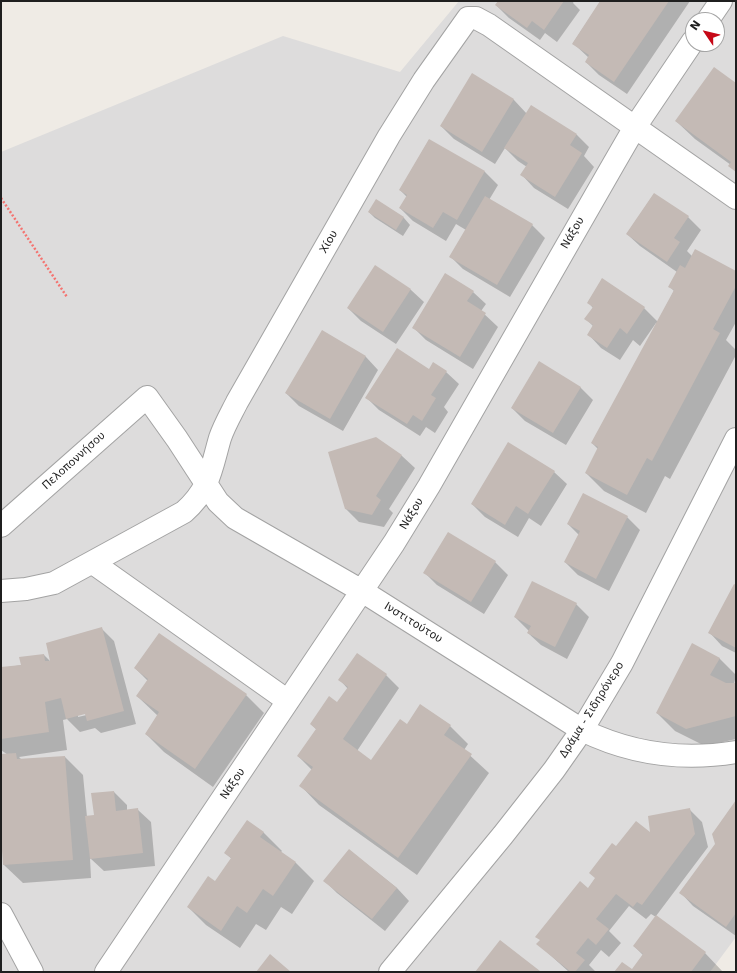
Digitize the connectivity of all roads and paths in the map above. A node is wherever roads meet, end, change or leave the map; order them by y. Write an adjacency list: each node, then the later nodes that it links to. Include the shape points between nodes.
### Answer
1 (721, 1): 2 (street)
2 (713, 12)
3 (686, 52): 4 (street, Νάξου)
4 (635, 127): 6 (street); 10 (street, Χίου, via 489,25 476,18 468,18 424,80 389,136 237,402 220,438); 14 (street, Νάξου, via 429,486)
5 (1, 198): 7 (path)
6 (736, 198)
7 (68, 297)
8 (147, 397): 10 (street, Ινστιτούτου); 11 (street, Πελοποννήσου)
9 (736, 439): 16 (street, Δράμα - Σιδηρόνερο, via 626,657)
10 (207, 484): 12 (street, via 201,495 184,512); 14 (street, Ινστιτούτου, via 218,502 235,518)
11 (1, 526)
12 (93, 563): 13 (street, via 54,583); 15 (street)
13 (1, 591)
14 (362, 591): 15 (street, Νάξου); 16 (street, Ινστιτούτου)
15 (288, 701): 20 (street, Νάξου)
16 (582, 730): 17 (street, Ινστιτούτου, via 626,747 669,756 703,756); 21 (street, Δράμα - Σιδηρόνερο, via 503,835)
17 (736, 752)
18 (1, 914): 19 (street)
19 (32, 972)
20 (106, 972)
21 (390, 972)

